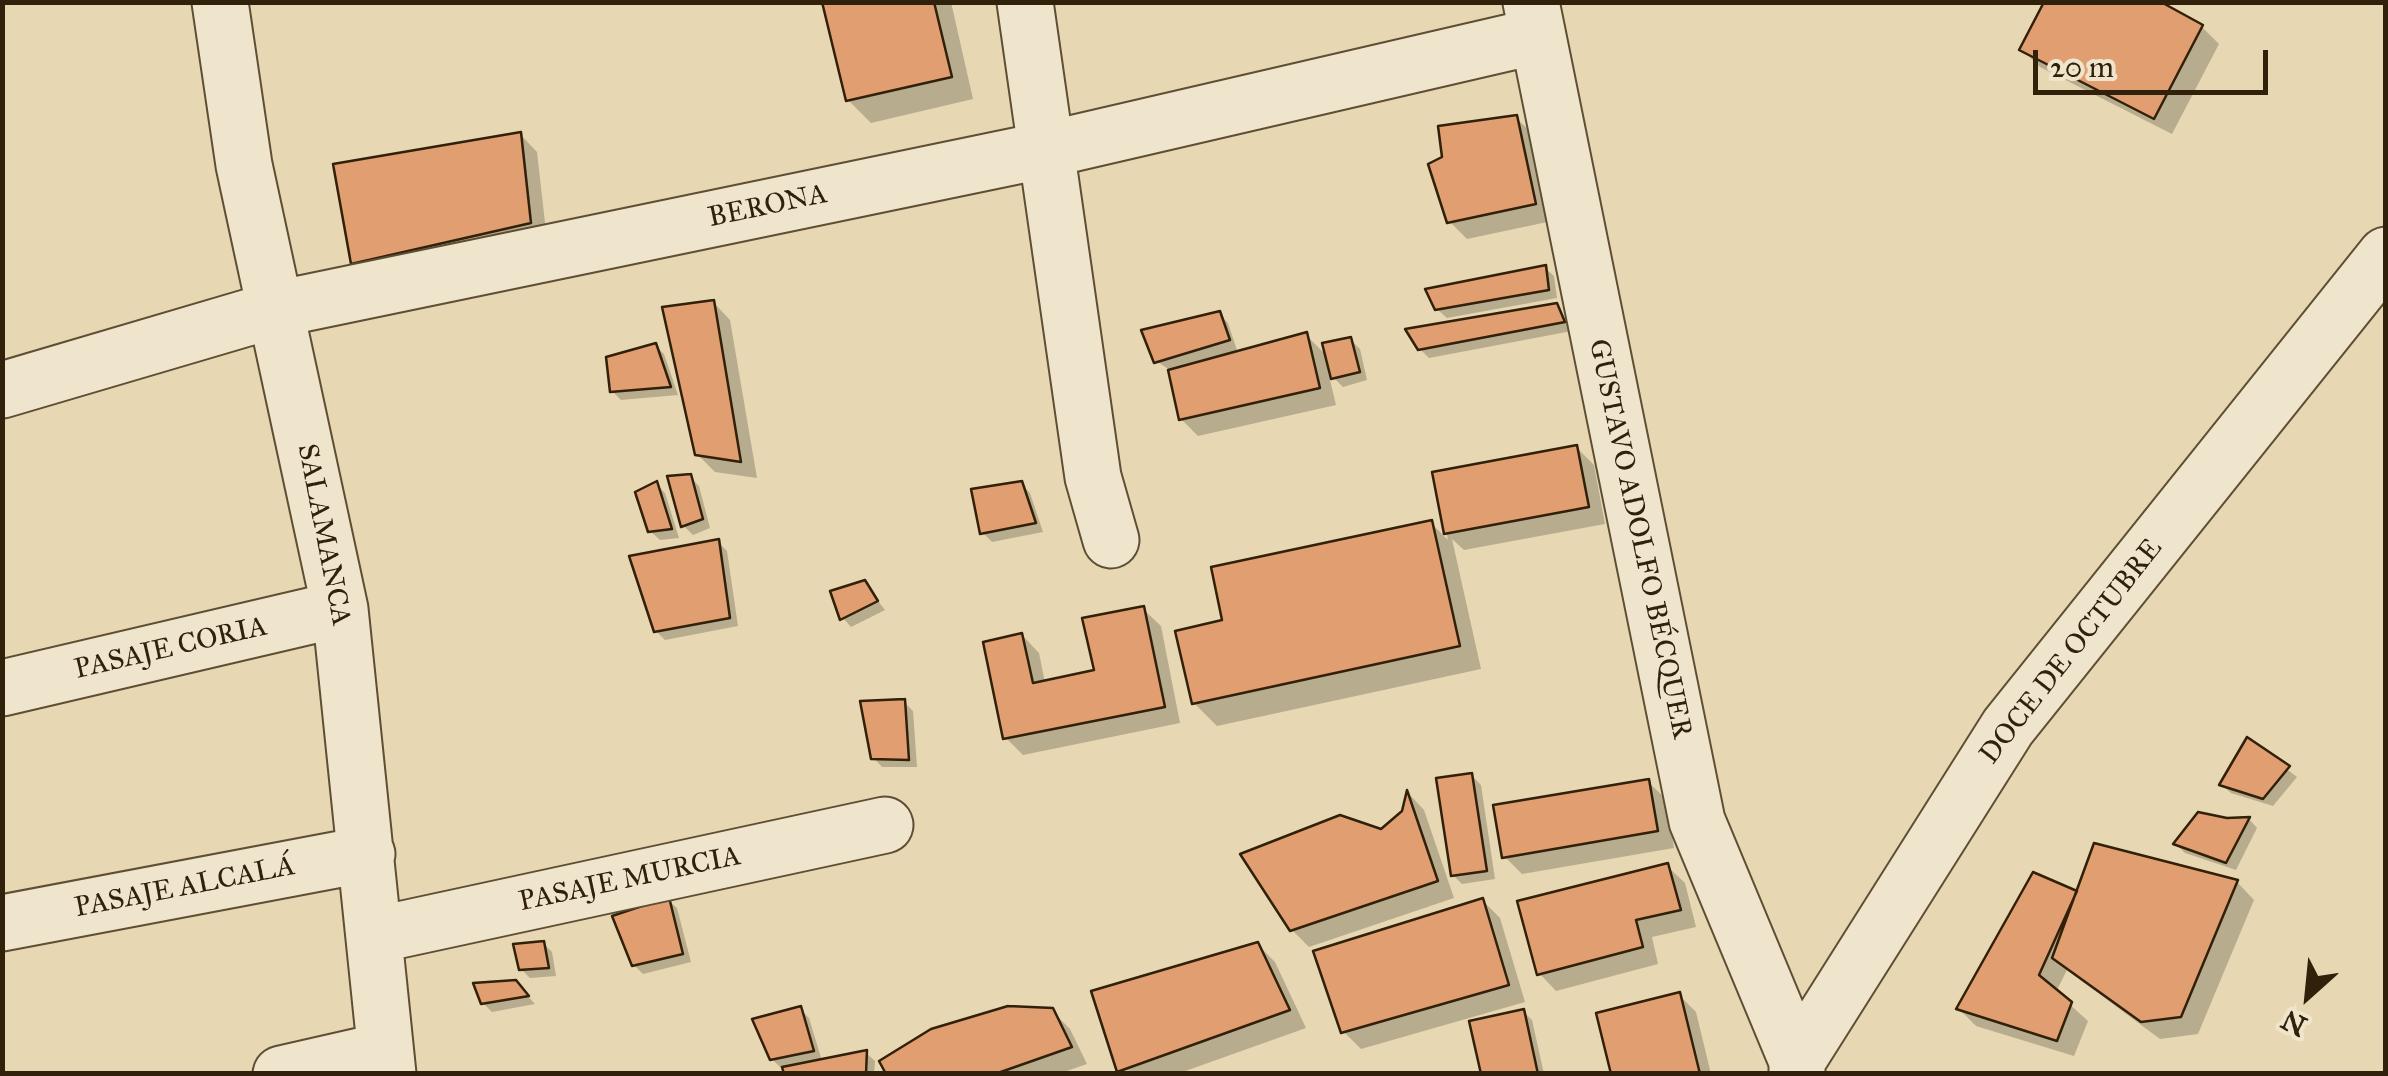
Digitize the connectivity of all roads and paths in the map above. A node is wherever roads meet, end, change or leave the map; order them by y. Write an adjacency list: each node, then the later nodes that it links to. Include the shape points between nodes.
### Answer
1 (220, 2): 6 (street, SALAMANCA, via 244,165)
2 (1025, 2): 4 (street)
3 (1534, 20): 4 (street, BERONA); 16 (street, GUSTAVO ADOLFO BÉCQUER, via 1697,821)
4 (1044, 150): 6 (street, BERONA); 8 (street, via 1093,477)
5 (2386, 256): 16 (street, DOCE DE OCTUBRE, via 2008,727)
6 (276, 309): 7 (street, BERONA); 9 (street, SALAMANCA)
7 (2, 390)
8 (1111, 540)
9 (340, 609): 10 (street, PASAJE CORIA); 12 (street, SALAMANCA)
10 (2, 688)
11 (885, 825): 14 (street, PASAJE MURCIA)
12 (368, 854): 13 (street, PASAJE ALCALÁ); 14 (street, SALAMANCA)
13 (2, 923)
14 (376, 935): 15 (street, SALAMANCA)
15 (385, 1062): 17 (street)
16 (1797, 1067)
17 (281, 1074)

